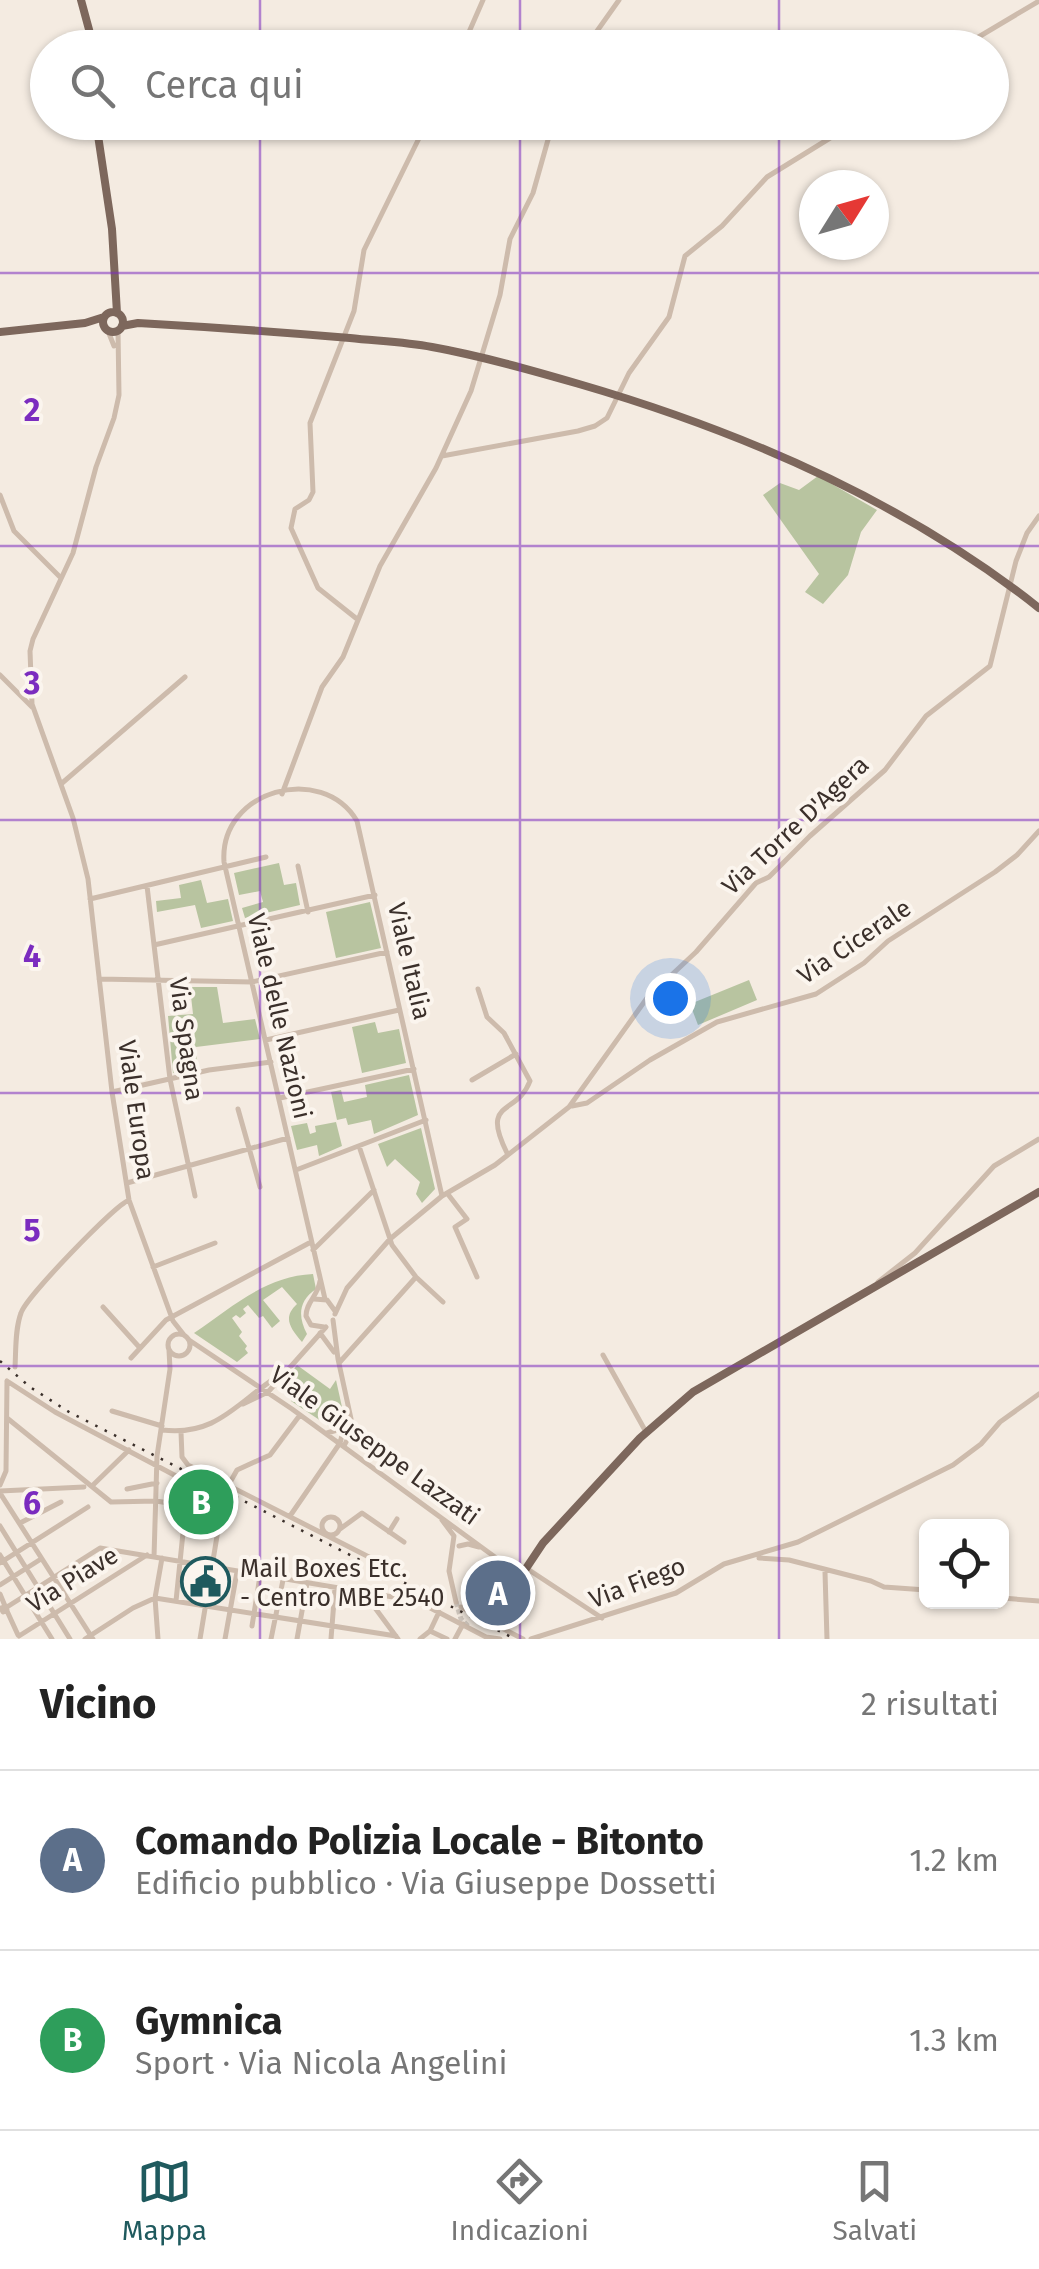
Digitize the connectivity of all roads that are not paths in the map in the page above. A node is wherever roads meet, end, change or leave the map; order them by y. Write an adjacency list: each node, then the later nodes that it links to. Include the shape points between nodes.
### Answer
1 (81, 0): 5 (main road)
2 (483, 0): 6 (street)
3 (619, 0): 7 (street)
4 (1039, 1): 8 (street)
5 (89, 30)
6 (470, 30)
7 (598, 30)
8 (990, 30)
9 (99, 140): 13 (main road, via 112,230)
10 (418, 140): 15 (street, via 364,250)
11 (548, 140): 16 (street, via 533,193 510,239)
12 (827, 140): 17 (street, via 767,177 685,256 669,318)
13 (113, 322): 14 (main road); 15 (main road); 21 (street, via 117,406)
14 (0, 332)
15 (343, 338): 16 (main road); 24 (street, via 310,423 313,492 295,509 291,528 318,588)
16 (483, 358): 17 (main road); 18 (street)
17 (618, 396): 18 (street, via 595,426); 22 (main road, via 792,459)
18 (441, 456): 24 (street)
19 (0, 494): 21 (street, via 14,532)
20 (1039, 516): 22 (street, Via Torre D'Agera)
21 (62, 578): 27 (street, via 30,651)
22 (1009, 585): 23 (main road); 54 (street, Via Torre D'Agera, via 990,666 926,716 885,770 744,895 647,998)
23 (1039, 608)
24 (357, 619): 29 (street, via 322,687)
25 (0, 675): 27 (street)
26 (185, 677): 28 (street)
27 (34, 710): 28 (street, Viale Europa)
28 (61, 784): 36 (street, Viale Europa)
29 (282, 794): 33 (street, Viale delle Nazioni, via 237,814 224,842); 35 (street, Viale Italia, via 318,790 348,808)
30 (1039, 831): 54 (street, Via Cicerale, via 995,872 816,994 717,1022 587,1103)
31 (266, 857): 33 (street)
32 (298, 866): 37 (street)
33 (226, 867): 34 (street); 38 (street, Viale delle Nazioni)
34 (147, 886): 36 (street); 39 (street, Via Spagna)
35 (375, 895): 37 (street); 40 (street, Viale Italia)
36 (90, 898): 41 (street, Viale Europa)
37 (308, 912): 38 (street)
38 (239, 927): 39 (street); 43 (street, Viale delle Nazioni)
39 (154, 945): 42 (street, Via Spagna)
40 (388, 952): 43 (street); 45 (street, Viale Italia)
41 (99, 979): 42 (street); 52 (street, Viale Europa)
42 (158, 980): 43 (street); 50 (street, Via Spagna)
43 (252, 982): 46 (street, Viale delle Nazioni)
44 (478, 988): 47 (street, via 488,1016)
45 (401, 1010): 46 (street); 49 (street, Viale Italia)
46 (266, 1040): 48 (street, Viale delle Nazioni)
47 (516, 1054): 51 (street); 61 (street, via 530,1085 497,1120)
48 (271, 1062): 50 (street); 53 (street, Viale delle Nazioni)
49 (414, 1068): 53 (street); 56 (street, Viale Italia)
50 (170, 1080): 52 (street); 62 (street, Via Spagna)
51 (472, 1080)
52 (112, 1092): 64 (street, Viale Europa)
53 (279, 1098): 57 (street, Viale delle Nazioni)
54 (569, 1107): 61 (street, Via Torre D'Agera)
55 (238, 1110): 60 (street)
56 (426, 1120): 59 (street); 68 (street, Viale Italia)
57 (288, 1138): 60 (street); 63 (street, Viale delle Nazioni)
58 (1039, 1139): 79 (street, via 994,1166)
59 (360, 1146): 63 (street); 66 (street)
60 (249, 1150): 62 (street); 65 (street)
61 (507, 1153): 68 (street, Via Torre D'Agera)
62 (188, 1168): 64 (street); 69 (street, Via Spagna)
63 (296, 1170): 73 (street, Viale delle Nazioni)
64 (126, 1183): 70 (street, Viale Europa)
65 (260, 1188)
66 (374, 1190): 71 (street); 73 (street)
67 (1039, 1192): 79 (main road)
68 (445, 1195): 71 (street, Via Torre D'Agera); 75 (street, Viale Italia, via 467,1219 455,1228)
69 (196, 1196)
70 (129, 1200): 74 (street, Viale Europa); 99 (street, via 24,1307)
71 (390, 1240): 76 (street); 78 (street, Via Torre D'Agera)
72 (214, 1243): 74 (street)
73 (312, 1246): 77 (street, Viale delle Nazioni); 85 (street)
74 (153, 1266): 85 (street, Viale Europa)
75 (477, 1276)
76 (416, 1277): 82 (street); 98 (street)
77 (320, 1278): 80 (street, Viale delle Nazioni); 81 (street, Viale delle Nazioni)
78 (347, 1288): 81 (street); 84 (street)
79 (874, 1288): 115 (main road, via 700,1387)
80 (314, 1299): 81 (street); 86 (street, via 307,1306)
81 (326, 1299): 84 (street)
82 (442, 1302)
83 (103, 1306): 92 (street)
84 (334, 1317): 87 (street); 98 (street)
85 (172, 1319): 89 (street, Viale Europa); 90 (street); 92 (street)
86 (309, 1323): 87 (street); 88 (street); 91 (street)
87 (326, 1327): 88 (street)
88 (321, 1334): 91 (street); 98 (street)
89 (186, 1337): 90 (street); 93 (street, Viale Giuseppe Lazzati); 95 (street)
90 (169, 1340): 94 (street)
91 (306, 1345): 101 (street)
92 (140, 1348): 97 (street)
93 (204, 1349): 95 (street); 104 (street, Viale Giuseppe Lazzati)
94 (169, 1350): 95 (street); 100 (street)
95 (185, 1354): 100 (street)
96 (604, 1355): 115 (street)
97 (131, 1358)
98 (338, 1361): 109 (street)
99 (16, 1368)
100 (170, 1369): 112 (street)
101 (283, 1373): 104 (street); 105 (street)
102 (7, 1381): 103 (street); 111 (street); 118 (street)
103 (0, 1387)
104 (260, 1387): 105 (street, Viale Giuseppe Lazzati); 107 (street)
105 (268, 1392): 107 (street); 110 (street, Viale Giuseppe Lazzati)
106 (1039, 1394): 149 (street, Via Fiego, via 953,1465)
107 (240, 1404): 114 (street, via 210,1425)
108 (112, 1410): 112 (street)
109 (348, 1410): 113 (street); 117 (street, via 353,1428)
110 (300, 1415): 116 (street, Viale Giuseppe Lazzati); 123 (street, via 270,1455 240,1468)
111 (7, 1418): 122 (street); 126 (street)
112 (162, 1428): 114 (street); 119 (street)
113 (344, 1428): 116 (street); 117 (street)
114 (181, 1432): 123 (street, via 188,1466)
115 (646, 1432): 158 (main road)
116 (326, 1433): 117 (street, Viale Giuseppe Lazzati)
117 (342, 1445): 132 (street, Viale Giuseppe Lazzati); 133 (street)
118 (130, 1450): 119 (street); 122 (street)
119 (157, 1466): 120 (street); 121 (street)
120 (157, 1483): 125 (street); 127 (street)
121 (188, 1484): 129 (street); 130 (street)
122 (92, 1486): 127 (street, via 111,1502)
123 (228, 1486): 133 (street)
124 (84, 1487): 126 (street)
125 (127, 1488)
126 (0, 1489): 135 (street)
127 (156, 1501): 129 (street); 147 (street)
128 (62, 1502): 135 (street)
129 (186, 1506): 130 (street); 153 (street)
130 (206, 1506): 154 (street, via 221,1513)
131 (88, 1507): 142 (street)
132 (433, 1511): 139 (street, Viale Giuseppe Lazzati); 146 (street, via 454,1536)
133 (290, 1516): 140 (street)
134 (398, 1519): 138 (street)
135 (19, 1524): 142 (street)
136 (0, 1526): 145 (street)
137 (340, 1530): 138 (street, via 362,1513); 140 (street); 140 (street, via 328,1517 322,1527)
138 (389, 1532): 141 (street)
139 (465, 1534): 143 (street); 144 (street, Viale Giuseppe Lazzati); 146 (street)
140 (327, 1535): 148 (street)
141 (404, 1542)
142 (32, 1543): 145 (street); 150 (street)
143 (459, 1546): 144 (street); 146 (street)
144 (486, 1550): 158 (street, Viale Giuseppe Lazzati)
145 (16, 1552): 152 (street); 155 (street)
146 (452, 1555): 187 (street, via 458,1604)
147 (150, 1556): 151 (street); 161 (street, via 100,1548); 175 (street, Via Piave)
148 (369, 1557)
149 (754, 1557): 156 (street); 183 (street, Via Fiego, via 718,1567 688,1589)
150 (42, 1558): 155 (street); 161 (street)
151 (162, 1558): 153 (street); 171 (street)
152 (1, 1559): 159 (street)
153 (180, 1561): 154 (street); 174 (street)
154 (213, 1567): 157 (street); 176 (street)
155 (26, 1568): 159 (street); 165 (street)
156 (825, 1571): 167 (street); 213 (street)
157 (237, 1572): 160 (street); 178 (street)
158 (524, 1572): 183 (street, Viale Giuseppe Lazzati); 187 (street)
159 (13, 1576): 163 (street); 170 (street)
160 (260, 1576): 162 (street); 181 (street)
161 (53, 1577): 165 (street); 175 (street)
162 (284, 1580): 164 (street); 182 (street)
163 (0, 1584)
164 (307, 1584): 166 (street); 185 (street)
165 (38, 1587): 170 (street); 180 (street)
166 (335, 1588): 168 (street); 189 (street)
167 (919, 1590)
168 (364, 1592): 179 (street); 196 (street)
169 (0, 1594): 177 (street)
170 (24, 1596): 177 (street); 184 (street)
171 (155, 1598): 174 (street); 195 (street); 200 (street)
172 (1009, 1598): 173 (street)
173 (1039, 1600)
174 (176, 1601): 176 (street)
175 (70, 1604): 180 (street, Via Piave); 195 (street)
176 (206, 1606): 178 (street); 201 (street)
177 (4, 1609): 194 (street)
178 (230, 1610): 181 (street); 202 (street)
179 (440, 1612): 186 (street); 191 (street)
180 (54, 1614): 184 (street, Via Piave); 199 (street)
181 (254, 1614): 182 (street); 188 (street)
182 (277, 1618): 185 (street); 203 (street)
183 (602, 1618): 212 (street, Via Fiego)
184 (42, 1622): 194 (street, Via Piave); 198 (street)
185 (300, 1622): 189 (street); 204 (street)
186 (462, 1624): 190 (street); 208 (street)
187 (498, 1624): 211 (street)
188 (252, 1626)
189 (332, 1627): 192 (street); 205 (street)
190 (474, 1630): 197 (street); 209 (street)
191 (430, 1631): 206 (street); 207 (street)
192 (361, 1636): 193 (street)
193 (376, 1637): 196 (street)
194 (19, 1638)
195 (90, 1638)
196 (395, 1638)
197 (487, 1638): 210 (street)
198 (52, 1639)
199 (70, 1639)
200 (158, 1639)
201 (200, 1639)
202 (225, 1639)
203 (271, 1639)
204 (297, 1639)
205 (331, 1639)
206 (420, 1639)
207 (447, 1639)
208 (455, 1639)
209 (469, 1639)
210 (500, 1639)
211 (523, 1639)
212 (531, 1639)
213 (827, 1639)

